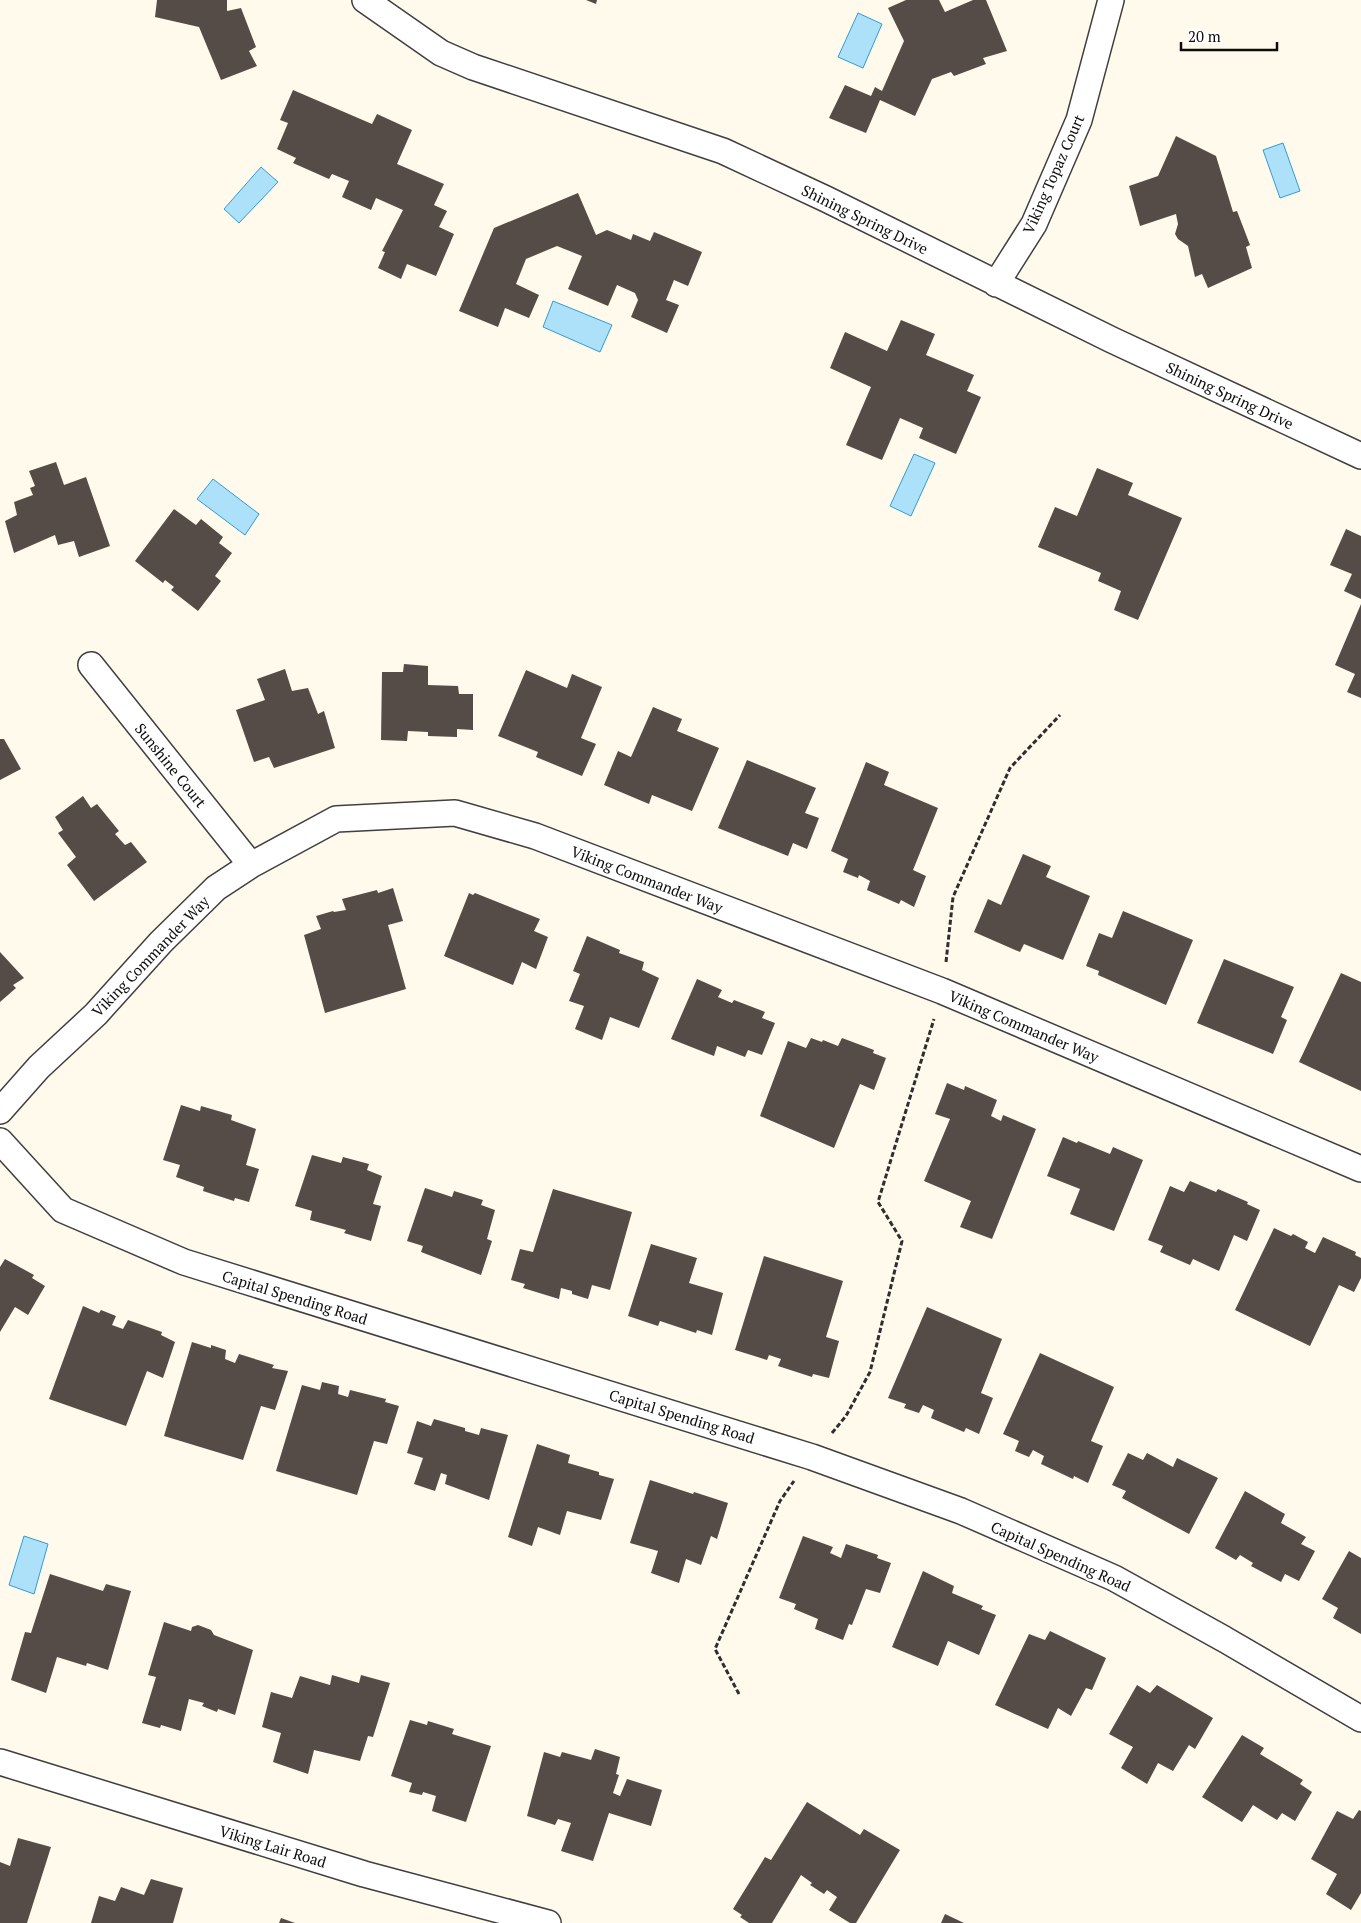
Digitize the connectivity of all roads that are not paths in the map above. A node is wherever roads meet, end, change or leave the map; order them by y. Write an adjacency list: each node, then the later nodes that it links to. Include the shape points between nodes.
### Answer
1 (365, 0): 3 (street, Shining Spring Drive, via 441,53 473,67 723,151)
2 (1110, 0): 3 (street, Viking Topaz Court, via 1079,120 1034,224)
3 (996, 284): 4 (street, Shining Spring Drive)
4 (1361, 456)
5 (91, 665): 6 (street, Sunshine Court)
6 (251, 865): 7 (street, Viking Commander Way, via 216,888 160,942 96,1014 39,1067); 9 (street, Viking Commander Way, via 336,819 455,814 535,836 942,992)
7 (0, 1111)
8 (0, 1141): 10 (street, Capital Spending Road, via 63,1210 184,1262 812,1457 960,1511 1114,1578)
9 (1361, 1169)
10 (1361, 1719)
11 (0, 1762): 12 (street, Viking Lair Road, via 364,1874)
12 (548, 1923)

